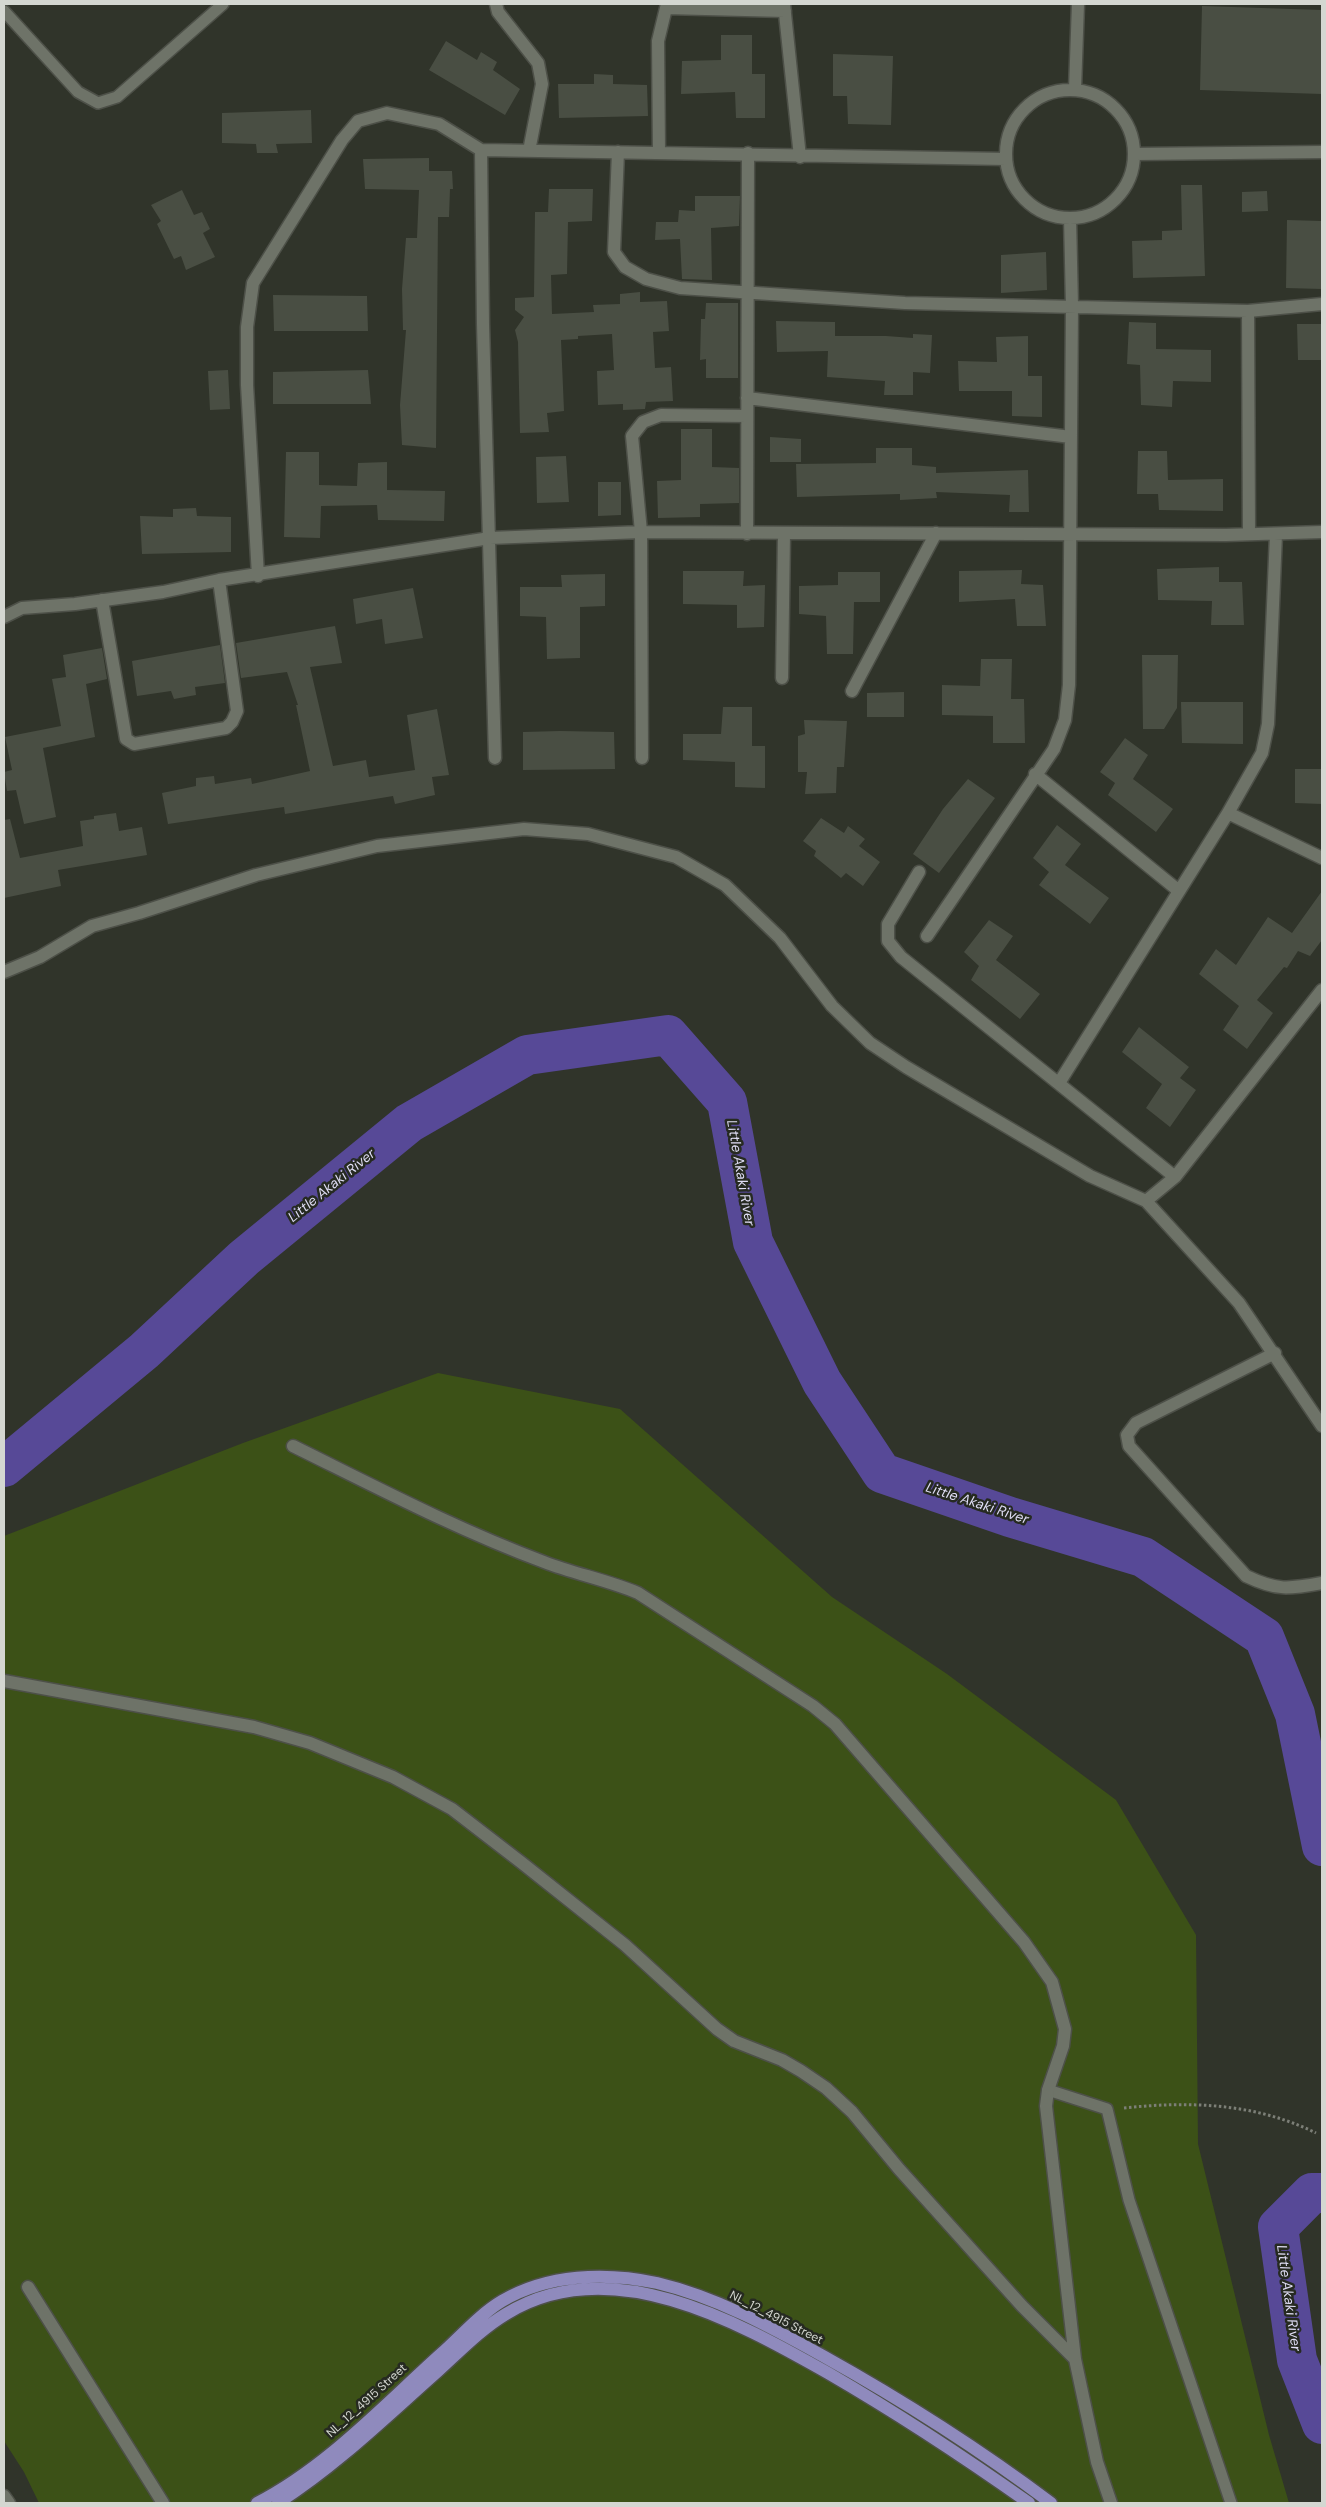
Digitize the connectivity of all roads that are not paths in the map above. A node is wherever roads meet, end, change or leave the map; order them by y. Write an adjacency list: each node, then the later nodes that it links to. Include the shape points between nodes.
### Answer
1 (223, 4): 6 (lane, via 117,97 98,103 78,92)
2 (496, 4): 9 (street, via 498,12 538,63 542,84)
3 (1078, 4): 7 (street)
4 (667, 6): 5 (street); 11 (street, via 658,41)
5 (785, 8): 15 (street)
6 (4, 11)
7 (1075, 89): 14 (street, via 1098,95 1118,110 1130,130); 16 (street, via 1052,91 1033,101 1017,116 1007,136)
8 (481, 150): 9 (street); 33 (street); 34 (street, via 438,124 387,113 358,121 342,140 253,283 247,327 246,386)
9 (529, 151): 10 (street)
10 (618, 152): 11 (street); 18 (street, via 614,252 625,267 646,280 680,288)
11 (659, 152): 13 (street)
12 (1322, 152): 14 (street)
13 (748, 153): 15 (street); 18 (street)
14 (1135, 154): 17 (street, via 1130,178 1116,200 1095,214)
15 (800, 157): 16 (street)
16 (1006, 158): 17 (street, via 1012,182 1026,201 1046,214)
17 (1070, 218): 20 (street)
18 (746, 292): 20 (street, via 905,303); 22 (street)
19 (1322, 304): 21 (street)
20 (1072, 306): 21 (street); 24 (street)
21 (1248, 311): 31 (street)
22 (747, 398): 23 (street); 24 (street)
23 (747, 416): 25 (street, via 661,415 643,422 632,436); 28 (street)
24 (1071, 438): 27 (street)
25 (641, 532): 28 (street); 33 (street); 41 (street)
26 (1322, 532): 32 (street)
27 (1070, 533): 30 (street); 31 (street); 42 (street, via 1069,685 1065,720 1054,749)
28 (747, 534): 29 (street)
29 (784, 534): 30 (street); 38 (street)
30 (936, 534): 39 (street)
31 (1249, 534): 32 (street)
32 (1276, 534): 43 (street, via 1268,724 1262,753)
33 (490, 538): 34 (street); 40 (street)
34 (258, 576): 35 (street)
35 (219, 580): 36 (street); 36 (street, via 237,711 226,728 217,730 134,744 126,740)
36 (102, 600): 37 (street, via 22,608)
37 (4, 616)
38 (782, 678)
39 (852, 691)
40 (495, 758)
41 (642, 758)
42 (1035, 774): 46 (street); 47 (street)
43 (1228, 814): 44 (street); 46 (street)
44 (1322, 858)
45 (919, 872): 50 (street, via 888,924 888,941 902,958)
46 (1179, 891): 50 (street)
47 (927, 936)
48 (4, 972): 52 (street, via 40,957 92,926 265,872 377,846 524,829 588,834 676,858 725,885 780,938 832,1006 870,1042 906,1068 1090,1176)
49 (1322, 990): 51 (street)
50 (1059, 1084): 51 (street)
51 (1175, 1177): 52 (street)
52 (1146, 1201): 53 (street, via 1239,1303)
53 (1275, 1353): 54 (street); 56 (street, via 1136,1423 1128,1435 1129,1446 1246,1576 1267,1586 1291,1588)
54 (1322, 1426)
55 (293, 1446): 58 (street, via 450,1524 545,1563 638,1594 813,1706 835,1724 1024,1942 1052,1982 1065,2030)
56 (1322, 1583)
57 (4, 1681): 60 (street, via 254,1728 310,1743 393,1776 452,1810 624,1945 717,2029 734,2041 782,2060 826,2088 852,2112 899,2169)
58 (1048, 2090): 60 (street, via 1046,2106); 69 (lane, via 1107,2109 1129,2200)
59 (28, 2287): 63 (street)
60 (1075, 2359): 68 (street, via 1097,2462)
61 (4, 2496): 62 (street)
62 (9, 2503)
63 (163, 2503)
64 (257, 2503): 67 (main road, NL_12_4915 Street, via 296,2480 348,2438 502,2301 547,2282 573,2277 610,2277 656,2283 694,2295 737,2311 780,2333 921,2414)
65 (278, 2503): 66 (main road, NL_12_4915 Street, via 325,2472 492,2322 522,2304 580,2289 654,2295 734,2322 857,2390)
66 (1029, 2503)
67 (1051, 2503)
68 (1111, 2503)
69 (1231, 2503)

